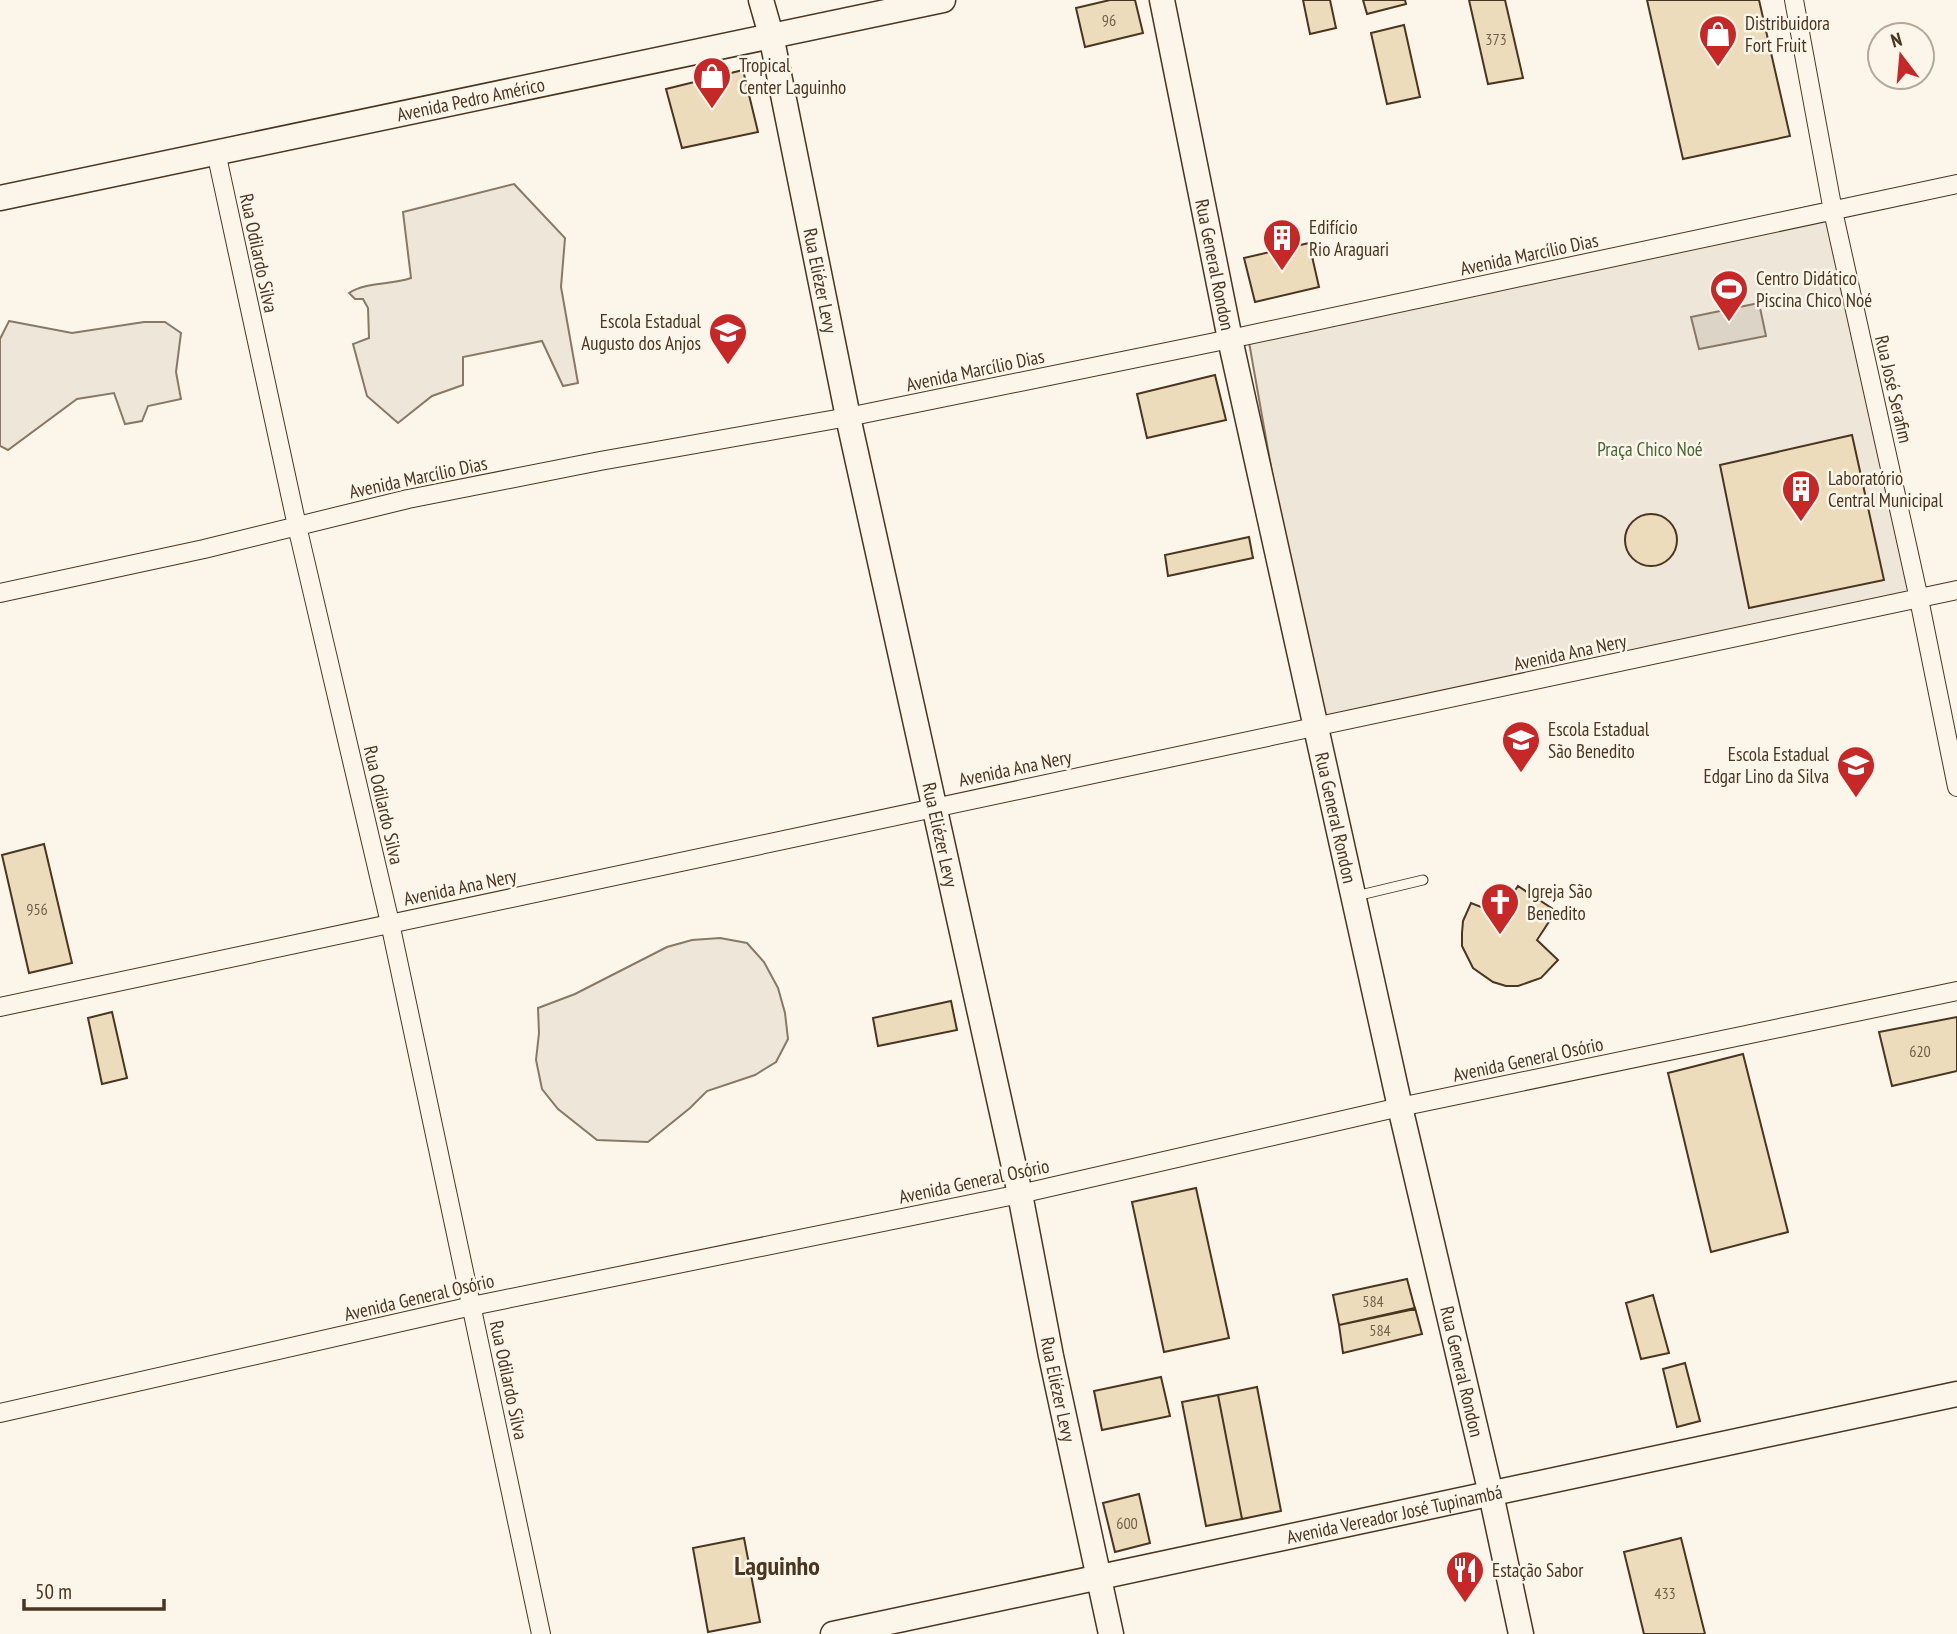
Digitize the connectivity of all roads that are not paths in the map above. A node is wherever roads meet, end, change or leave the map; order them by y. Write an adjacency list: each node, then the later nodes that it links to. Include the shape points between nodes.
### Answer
1 (761, 0): 5 (main road, Rua Eliézer Levy)
2 (943, 0): 5 (main road, Avenida Pedro Américo)
3 (1162, 0): 10 (main road, Rua General Rondon)
4 (1794, 0): 9 (street, Rua José Serafim)
5 (771, 35): 6 (main road, Avenida Pedro Américo); 11 (main road, Rua Eliézer Levy)
6 (216, 152): 8 (main road, Avenida Pedro Américo); 12 (street, Rua Odilardo Silva)
7 (1957, 184): 9 (street, Avenida Marcílio Dias)
8 (0, 198)
9 (1833, 211): 10 (street, Avenida Marcílio Dias); 15 (street, Rua José Serafim)
10 (1230, 339): 11 (street, Avenida Marcílio Dias); 16 (main road, Rua General Rondon)
11 (848, 417): 12 (street, Avenida Marcílio Dias, via 600,461); 18 (main road, Rua Eliézer Levy)
12 (297, 526): 14 (street, Avenida Marcílio Dias); 21 (street, Rua Odilardo Silva)
13 (1957, 590): 15 (street, Avenida Ana Nery)
14 (0, 593)
15 (1919, 599): 16 (street, Avenida Ana Nery); 17 (street, Rua José Serafim)
16 (1317, 727): 18 (street, Avenida Ana Nery); 20 (main road, Rua General Rondon)
17 (1957, 787)
18 (935, 807): 21 (street, Avenida Ana Nery); 25 (main road, Rua Eliézer Levy)
19 (1423, 880): 20 (lane)
20 (1354, 896): 24 (main road, Rua General Rondon)
21 (390, 923): 23 (street, Avenida Ana Nery); 26 (street, Rua Odilardo Silva)
22 (1957, 990): 24 (street, Avenida General Osório)
23 (0, 1007)
24 (1400, 1107): 25 (street, Avenida General Osório); 29 (main road, Rua General Rondon)
25 (1020, 1194): 26 (street, Avenida General Osório); 30 (main road, Rua Eliézer Levy)
26 (472, 1306): 28 (street, Avenida General Osório); 32 (street, Rua Odilardo Silva)
27 (1957, 1394): 29 (main road, Avenida Vereador José Tupinambá)
28 (0, 1413)
29 (1492, 1494): 30 (main road, Avenida Vereador José Tupinambá); 34 (main road, Rua General Rondon)
30 (1099, 1577): 31 (main road, Avenida Vereador José Tupinambá); 33 (main road, Rua Eliézer Levy)
31 (839, 1633)
32 (541, 1634)
33 (1111, 1634)
34 (1521, 1634)

